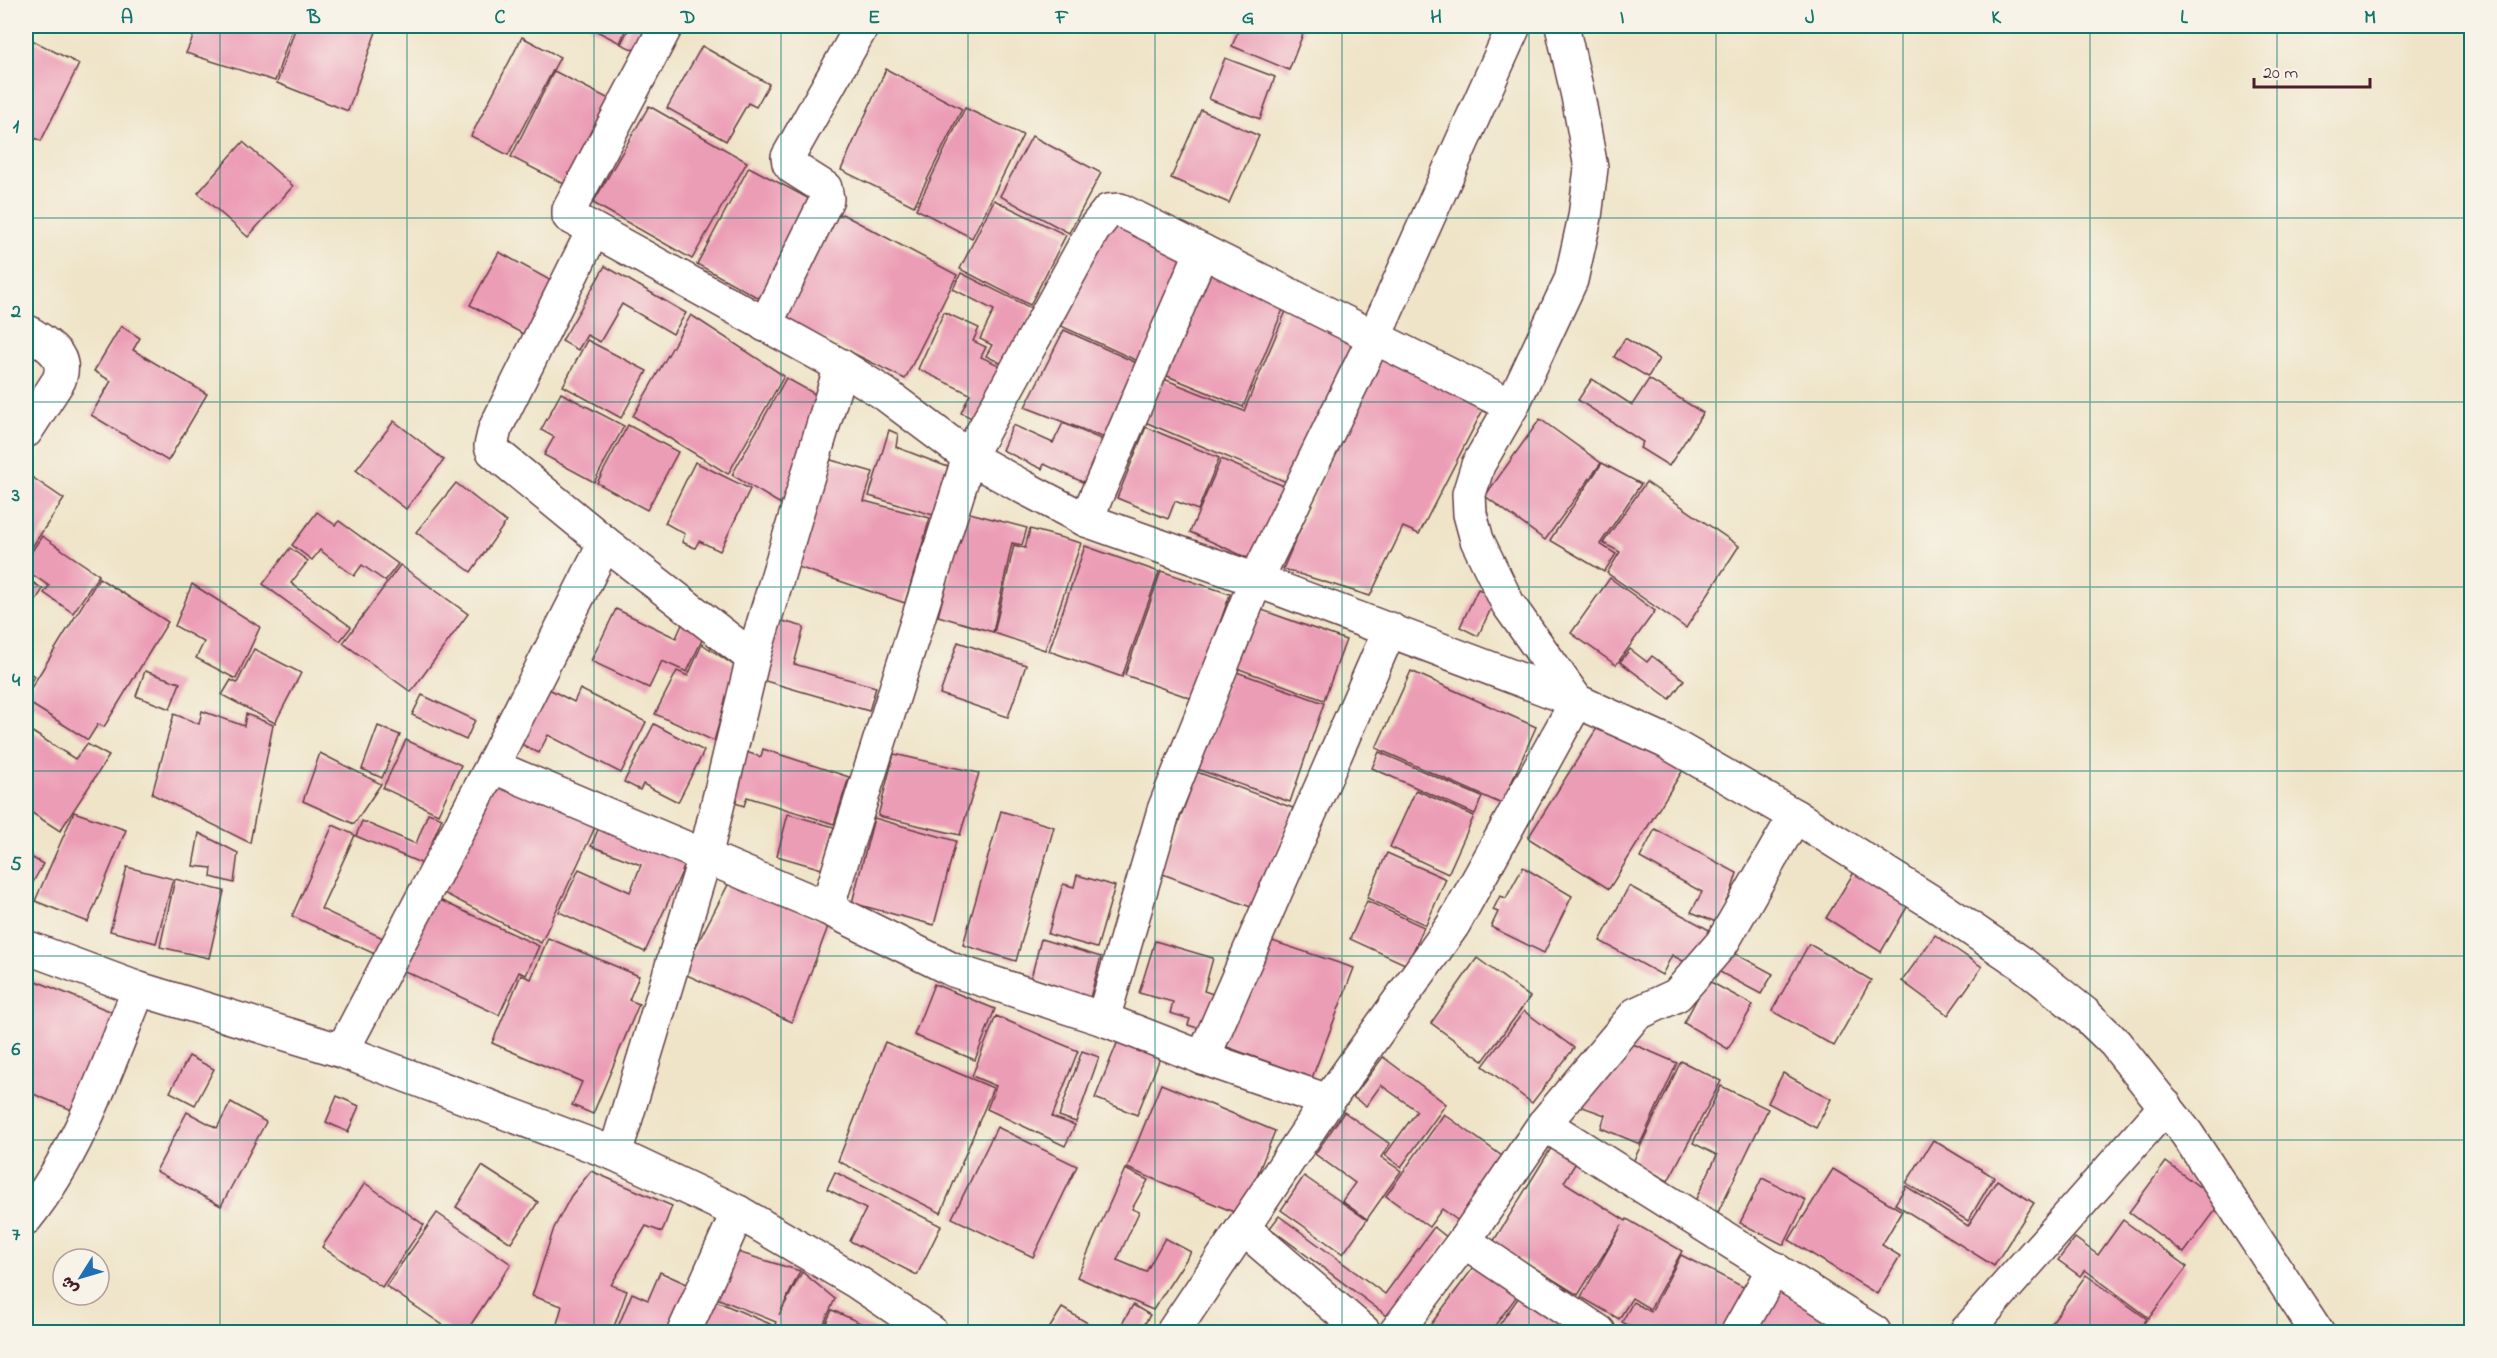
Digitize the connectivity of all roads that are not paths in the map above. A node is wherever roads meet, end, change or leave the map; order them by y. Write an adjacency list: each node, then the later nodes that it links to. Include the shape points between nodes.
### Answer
1 (666, 26): 5 (street, via 568,211 569,216)
2 (862, 26): 7 (street, via 788,157 792,167 825,188 827,199)
3 (1514, 26): 9 (street)
4 (1562, 26): 11 (street, via 1591,168 1585,217 1571,280)
5 (593, 231): 7 (street); 15 (street, via 495,429 491,446 496,455)
6 (1202, 251): 9 (street); 13 (street, via 1120,210 1108,211 1093,230); 14 (street)
7 (765, 325): 10 (street)
8 (26, 331): 12 (street, via 54,350 62,371)
9 (1374, 338): 11 (street); 16 (street)
10 (841, 366): 13 (street); 18 (street)
11 (1512, 406): 19 (street, via 1478,465 1469,494 1470,514 1477,540 1508,604)
12 (26, 431)
13 (969, 457): 14 (street); 23 (street)
14 (1086, 520): 16 (street)
15 (604, 543): 18 (street); 20 (street)
16 (1256, 580): 17 (street); 26 (street, via 1164,810)
17 (1390, 629): 19 (street); 28 (street)
18 (753, 658): 22 (street)
19 (1577, 701): 21 (street, via 1665,741); 29 (street, via 1453,925)
20 (492, 766): 22 (street); 27 (street)
21 (1795, 816): 30 (street, via 2020,962 2084,1012); 31 (street, via 1722,943 1677,995 1636,1014)
22 (705, 856): 23 (street); 32 (street)
23 (827, 908): 26 (street, via 953,970)
24 (26, 947): 25 (street)
25 (139, 989): 27 (street); 34 (street, via 81,1127)
26 (1103, 1019): 28 (street)
27 (342, 1051): 32 (street)
28 (1203, 1058): 29 (street)
29 (1328, 1101): 35 (street)
30 (2166, 1106): 46 (street); 47 (street)
31 (1544, 1124): 36 (street); 37 (street)
32 (615, 1154): 33 (street)
33 (738, 1212): 38 (street); 39 (street, via 857,1282)
34 (26, 1218)
35 (1243, 1228): 40 (street); 41 (street)
36 (1464, 1241): 42 (street); 43 (street)
37 (1774, 1268): 44 (street); 45 (street)
38 (684, 1332)
39 (931, 1332)
40 (1173, 1332)
41 (1364, 1332)
42 (1396, 1332)
43 (1599, 1332)
44 (1738, 1332)
45 (1874, 1332)
46 (1966, 1332)
47 (2317, 1332)

